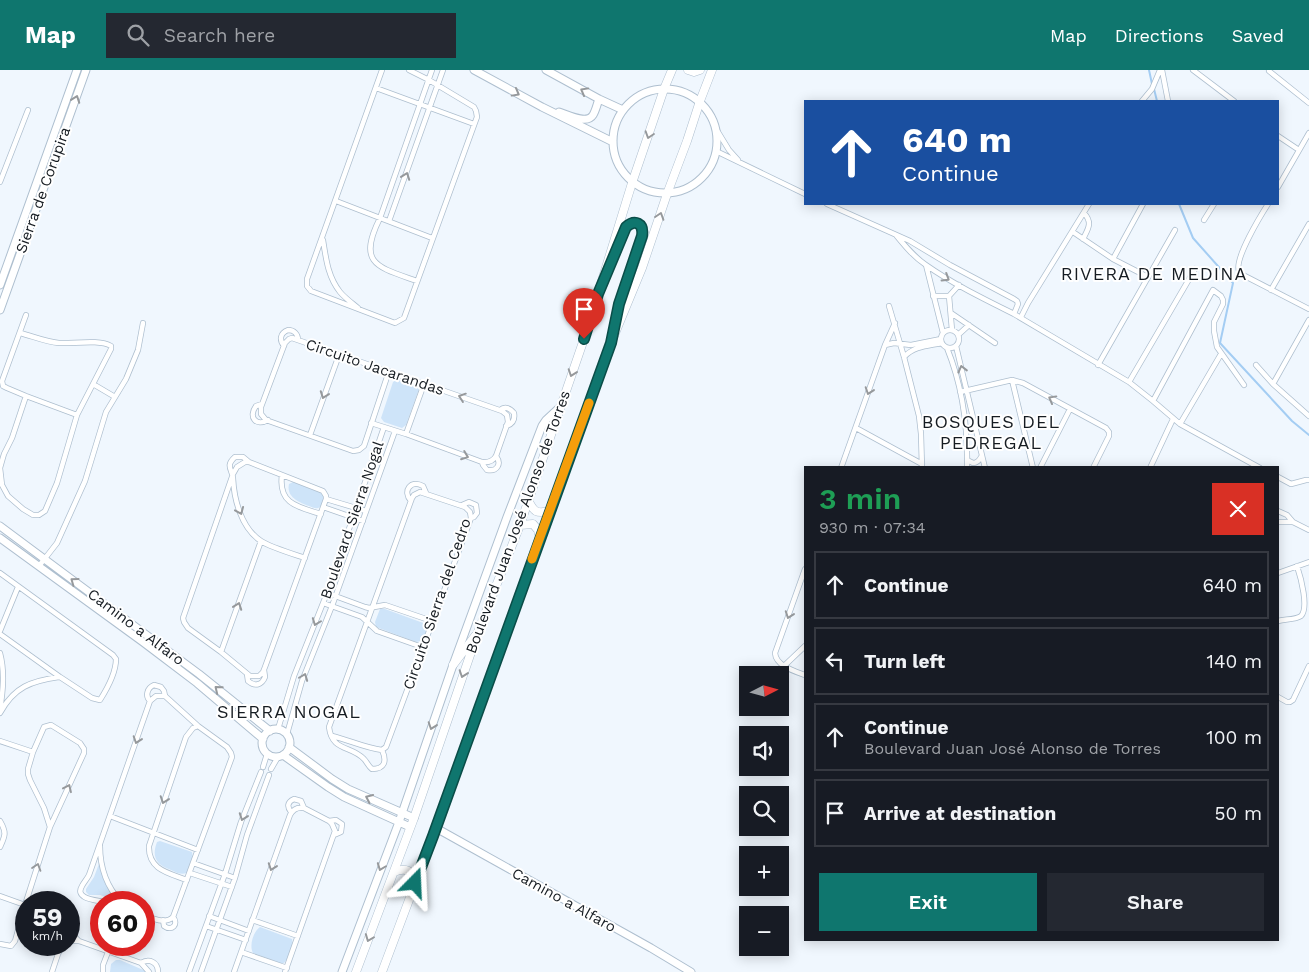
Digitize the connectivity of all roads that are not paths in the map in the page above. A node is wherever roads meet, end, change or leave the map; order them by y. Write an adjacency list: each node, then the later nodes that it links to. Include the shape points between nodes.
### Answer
1 (77, 70): 68 (street, Sierra de Corupira)
2 (86, 70): 76 (street, Sierra de Corupira, one-way to 2)
3 (382, 70): 18 (street)
4 (409, 70): 16 (street)
5 (432, 70): 16 (street)
6 (444, 70): 17 (street)
7 (474, 70): 29 (street, one-way to 29)
8 (546, 70): 21 (street, one-way to 8)
9 (672, 70): 19 (main road, Boulevard Juan José Alonso de Torres)
10 (688, 70): 11 (main road)
11 (700, 70)
12 (712, 70): 26 (main road, Boulevard Juan José Alonso de Torres)
13 (1161, 70): 22 (street, via 1152,90); 23 (street)
14 (1193, 70): 20 (street)
15 (1268, 71): 27 (street)
16 (429, 80): 17 (street); 28 (street)
17 (438, 86): 30 (street); 33 (street, via 474,107 477,117)
18 (376, 88): 28 (street); 46 (street)
19 (664, 89): 26 (street, via 682,91); 32 (street, via 639,96); 42 (main road, Boulevard Juan José Alonso de Torres, one-way to 42)
20 (1226, 95): 24 (street); 25 (street)
21 (599, 99): 29 (street, via 594,114 588,119); 32 (street)
22 (1143, 100)
23 (1168, 100)
24 (1223, 100)
25 (1233, 100)
26 (700, 101): 34 (street, via 712,115); 44 (main road, Boulevard Juan José Alonso de Torres)
27 (1309, 103)
28 (420, 104): 30 (street); 53 (street)
29 (542, 107): 37 (street)
30 (430, 108): 33 (street); 55 (street, one-way to 30)
31 (28, 110): 41 (street)
32 (623, 110): 37 (street, via 616,124)
33 (474, 124): 61 (street)
34 (718, 132): 39 (street); 40 (street)
35 (1309, 134): 38 (street)
36 (1279, 137): 38 (street)
37 (613, 142): 42 (street, via 618,166)
38 (1299, 150): 43 (street)
39 (716, 151): 40 (street); 44 (street, via 710,167 699,180)
40 (743, 164): 45 (street)
41 (0, 181)
42 (632, 183): 44 (street, via 648,193); 71 (main road, Boulevard Juan José Alonso de Torres)
43 (1279, 185)
44 (667, 194): 92 (main road, Boulevard Juan José Alonso de Torres, one-way to 44, via 642,268)
45 (804, 194)
46 (336, 201): 53 (street); 60 (street)
47 (829, 205): 59 (street)
48 (1089, 205): 52 (street)
49 (1142, 205): 63 (street)
50 (1213, 205): 54 (street)
51 (1267, 205): 70 (street, via 1243,248 1238,270)
52 (1084, 213): 58 (street); 62 (street, via 1090,222)
53 (380, 218): 55 (street); 67 (street, via 371,238 372,258 381,267)
54 (1204, 220)
55 (390, 222): 61 (street)
56 (1309, 224): 70 (street)
57 (1174, 230): 66 (street)
58 (1073, 232): 62 (street); 81 (street)
59 (896, 235): 64 (street); 79 (street, via 1017,301)
60 (323, 238): 77 (street, via 325,260 334,283 341,294); 77 (street, via 307,286 311,291)
61 (432, 238): 67 (street)
62 (1083, 239): 63 (street)
63 (1113, 259): 66 (street)
64 (926, 265): 69 (street, one-way to 69); 72 (street)
65 (1195, 269): 106 (street)
66 (1148, 277): 102 (street)
67 (417, 282): 77 (street, via 400,321 395,323)
68 (0, 285)
69 (958, 285): 73 (street); 79 (street)
70 (1271, 290): 75 (street)
71 (598, 294): 92 (main road, via 626,227 630,223 638,223 643,230 642,236 619,304); 117 (main road, Boulevard Juan José Alonso de Torres, one-way to 117)
72 (933, 296): 73 (street); 88 (street)
73 (950, 296): 78 (street)
74 (889, 306): 84 (street)
75 (1309, 309)
76 (0, 310)
77 (361, 310)
78 (951, 313): 85 (street); 86 (street)
79 (1014, 314): 81 (street)
80 (26, 315): 87 (street)
81 (1021, 318): 102 (street)
82 (1309, 320): 109 (street)
83 (143, 323): 114 (street, via 138,350)
84 (895, 323): 94 (street); 96 (street)
85 (969, 325): 89 (street); 93 (street)
86 (952, 330): 88 (street); 89 (street)
87 (20, 333): 107 (street, via 59,343 108,344 111,349); 113 (street, via 2,381 3,386)
88 (943, 333): 91 (street)
89 (958, 335): 97 (street)
90 (298, 340): 95 (street, Circuito Jacarandas, via 289,339); 95 (street, via 291,330 284,332 281,337); 99 (street, Circuito Jacarandas)
91 (941, 341): 94 (street); 98 (street); 101 (street, via 914,348)
92 (611, 343): 160 (main road, Boulevard Juan José Alonso de Torres)
93 (995, 343)
94 (900, 344): 96 (street); 101 (street)
95 (284, 346): 116 (street, Circuito Jacarandas)
96 (885, 346): 126 (street, one-way to 126)
97 (956, 346): 98 (street); 111 (street, one-way to 97)
98 (947, 348): 112 (street)
99 (339, 354): 104 (street, Circuito Jacarandas); 129 (street, one-way to 129)
100 (1221, 354): 110 (street); 115 (street, via 1214,322 1223,300 1213,290); 124 (street)
101 (904, 357): 139 (street, via 919,416)
102 (1098, 365): 106 (street)
103 (1256, 365): 109 (street)
104 (389, 371): 108 (street, Circuito Jacarandas); 123 (street)
105 (1012, 380): 111 (street); 118 (street, one-way to 105); 142 (street)
106 (1128, 382): 115 (street)
107 (93, 384): 114 (street); 119 (street)
108 (424, 384): 128 (street); 132 (street, Circuito Jacarandas, one-way to 108, via 508,418 505,412)
109 (1273, 384): 120 (street)
110 (1244, 385)
111 (967, 390): 112 (street); 133 (street)
112 (960, 392): 134 (street)
113 (26, 396): 119 (street); 119 (street, via 0,468 2,485 8,496 33,515 39,515 48,504)
114 (115, 397): 175 (street, via 106,412 85,481 57,543)
115 (1153, 401): 121 (street)
116 (262, 404): 122 (street, via 261,414); 122 (street, Circuito Jacarandas, via 256,406 252,415 259,423)
117 (560, 407): 154 (main road, Boulevard Juan José Alonso de Torres); 197 (street, via 542,426)
118 (1070, 409): 143 (street); 144 (street, via 1109,432)
119 (77, 415)
120 (1308, 415)
121 (1173, 419): 124 (street); 145 (street)
122 (268, 420): 129 (street)
123 (371, 423): 125 (street); 129 (street, via 364,446 356,451)
124 (1180, 424): 146 (street)
125 (384, 427): 127 (street, Boulevard Sierra Nogal); 130 (street, Boulevard Sierra Nogal)
126 (856, 428): 138 (street); 139 (street)
127 (395, 431): 128 (street); 131 (street, Boulevard Sierra Nogal)
128 (406, 434): 136 (street, one-way to 136)
129 (310, 435)
130 (376, 452): 131 (street); 137 (street, Boulevard Sierra Nogal)
131 (386, 456): 147 (street, Boulevard Sierra Nogal)
132 (496, 456): 136 (street, via 490,462); 136 (street, Circuito Jacarandas, via 499,461 496,469 487,470)
133 (982, 456): 134 (street, via 976,463); 141 (street)
134 (967, 460): 140 (street)
135 (249, 462): 148 (street, via 239,465); 148 (street, via 243,457 235,457 230,467); 149 (street)
136 (482, 462)
137 (371, 466): 147 (street); 158 (street, Boulevard Sierra Nogal)
138 (842, 466)
139 (922, 466)
140 (967, 466)
141 (984, 466)
142 (1033, 466)
143 (1041, 466)
144 (1094, 466)
145 (1151, 466)
146 (1256, 466)
147 (381, 470): 159 (street, Boulevard Sierra Nogal)
148 (233, 474): 173 (street, one-way to 173, via 237,506); 195 (street, via 184,618 188,628)
149 (282, 474): 153 (street, via 322,491); 162 (street, via 283,494 289,502)
150 (1279, 478): 151 (street, via 1291,484)
151 (1309, 480)
152 (426, 494): 155 (street, via 417,493); 155 (street, Circuito Sierra del Cedro, via 420,484 412,485 407,491); 156 (street, Circuito Sierra del Cedro)
153 (326, 499): 157 (street); 158 (street)
154 (528, 500): 160 (main road, via 537,512); 168 (main road, Boulevard Juan José Alonso de Torres)
155 (411, 501): 187 (street)
156 (462, 505): 164 (street, Circuito Sierra del Cedro, via 470,512); 164 (street, via 469,502 476,505 477,513)
157 (324, 507): 162 (street); 163 (street)
158 (357, 508): 159 (street); 163 (street, Boulevard Sierra Nogal)
159 (366, 511): 165 (street, Boulevard Sierra Nogal)
160 (550, 511): 172 (main road, Boulevard Juan José Alonso de Torres)
161 (1280, 512): 167 (street)
162 (321, 514): 174 (street)
163 (354, 517): 165 (street); 183 (street, Boulevard Sierra Nogal)
164 (470, 518): 188 (street, Circuito Sierra del Cedro)
165 (363, 521): 184 (street, Boulevard Sierra Nogal)
166 (1279, 522): 167 (street)
167 (1293, 522): 170 (street)
168 (520, 525): 172 (main road, via 533,524); 192 (main road, Boulevard Juan José Alonso de Torres)
169 (0, 526): 175 (street, Camino a Alfaro)
170 (1309, 530)
171 (0, 538): 177 (street, Camino a Alfaro)
172 (540, 538): 233 (main road, Boulevard Juan José Alonso de Torres)
173 (261, 541): 174 (street); 195 (street, one-way to 173)
174 (305, 558): 201 (street)
175 (45, 560): 177 (street); 211 (street, Camino a Alfaro, one-way to 175)
176 (1309, 562): 178 (street)
177 (39, 566): 214 (street, Camino a Alfaro, via 197,683)
178 (1297, 566): 181 (street); 189 (street, via 1307,597 1307,610 1300,617)
179 (804, 572): 198 (street, one-way to 198, via 775,653)
180 (0, 573): 182 (street)
181 (1279, 573)
182 (18, 587): 191 (street); 204 (street, via 116,659 100,700)
183 (327, 593): 184 (street); 185 (street, Boulevard Sierra Nogal)
184 (336, 596): 186 (street, Boulevard Sierra Nogal); 187 (street, via 369,608)
185 (323, 603): 186 (street); 210 (street, Boulevard Sierra Nogal, one-way to 210, via 294,676)
186 (332, 606): 190 (street); 212 (street, Boulevard Sierra Nogal, one-way to 186, via 302,681)
187 (374, 606): 188 (street, via 385,605); 190 (street)
188 (432, 621): 194 (street, Circuito Sierra del Cedro)
189 (1279, 621)
190 (367, 622): 194 (street, via 377,631); 213 (street, via 330,724)
191 (0, 632): 204 (street)
192 (478, 632): 197 (main road); 227 (main road, Boulevard Juan José Alonso de Torres, one-way to 227)
193 (804, 647): 198 (street)
194 (422, 648): 217 (street, Circuito Sierra del Cedro, via 386,747)
195 (221, 652): 202 (street)
196 (0, 653): 208 (street, via 3,674)
197 (453, 665): 225 (street, one-way to 225)
198 (784, 666)
199 (1309, 666): 206 (street, via 1293,700 1287,702)
200 (789, 668): 203 (street)
201 (264, 670): 202 (street, via 256,677); 202 (street, via 265,677 258,685 248,681)
202 (247, 674)
203 (804, 676)
204 (60, 677): 208 (street, via 22,687)
205 (165, 696): 207 (street, via 156,696); 207 (street, via 161,687 151,686 147,692); 209 (street)
206 (1279, 698)
207 (150, 701): 226 (street, one-way to 226)
208 (0, 712)
209 (198, 726): 234 (street, one-way to 234, via 186,736); 238 (street, via 230,749 232,757)
210 (278, 729): 211 (street); 212 (street)
211 (270, 730): 214 (street)
212 (287, 734): 216 (street)
213 (332, 736): 217 (street); 217 (street, Circuito Sierra del Cedro, via 338,745 365,760 372,769 380,768 384,763)
214 (262, 739): 219 (street)
215 (0, 742): 218 (street)
216 (289, 747): 220 (street); 225 (street, one-way to 216, via 348,789)
217 (382, 750)
218 (33, 752): 231 (street, via 28,774); 231 (street, one-way to 218, via 84,749 51,725 44,727)
219 (268, 754): 220 (street); 242 (street, one-way to 242)
220 (280, 756): 221 (street); 230 (street, via 344,797)
221 (271, 769)
222 (269, 775): 243 (street)
223 (304, 808): 224 (street); 224 (street, via 301,801 294,799 288,804); 229 (street)
224 (291, 812): 257 (street, one-way to 257)
225 (402, 813): 227 (street); 230 (street)
226 (110, 816): 234 (street); 236 (street)
227 (414, 818): 232 (main road, Boulevard Juan José Alonso de Torres)
228 (0, 821): 237 (street, via 5,831)
229 (329, 821): 235 (street, via 334,827); 235 (street, via 336,820 342,824 340,832)
230 (399, 822): 232 (street); 281 (street, one-way to 281)
231 (50, 827): 248 (street, one-way to 231)
232 (410, 827): 240 (main road, Boulevard Juan José Alonso de Torres)
233 (436, 828): 245 (main road, Boulevard Juan José Alonso de Torres); 284 (street, Camino a Alfaro)
234 (153, 833): 238 (street); 244 (street, via 149,857 155,866)
235 (334, 834): 262 (street)
236 (100, 842): 249 (street, via 100,858); 251 (street, via 80,891 84,898)
237 (0, 847)
238 (198, 850): 239 (street)
239 (193, 863): 241 (street); 242 (street)
240 (394, 872): 245 (main road, via 400,869 412,872); 282 (main road, Boulevard Juan José Alonso de Torres, one-way to 282)
241 (190, 873): 244 (street); 246 (street)
242 (225, 874): 243 (street); 246 (street)
243 (235, 878): 247 (street)
244 (187, 880): 254 (street)
245 (415, 883): 283 (main road, Boulevard Juan José Alonso de Torres)
246 (222, 884): 247 (street); 253 (street)
247 (232, 887): 258 (street)
248 (29, 891)
249 (112, 891)
250 (0, 896): 252 (street)
251 (90, 899)
252 (15, 901)
253 (209, 916): 258 (street); 259 (street)
254 (173, 917): 256 (street); 256 (street, via 176,924 172,928 166,928)
255 (155, 918): 256 (street)
256 (163, 920)
257 (252, 920): 261 (street); 262 (street)
258 (220, 921): 260 (street); 261 (street)
259 (206, 926): 260 (street); 278 (street)
260 (216, 930): 264 (street); 279 (street)
261 (249, 931): 264 (street)
262 (298, 936): 272 (street)
263 (15, 940): 265 (street, via 11,946)
264 (246, 940): 266 (street)
265 (0, 944)
266 (241, 952): 272 (street); 280 (street)
267 (57, 956): 270 (street)
268 (106, 956): 275 (street)
269 (119, 956): 271 (street)
270 (56, 960): 273 (street); 274 (street)
271 (141, 964): 276 (street); 277 (street, via 152,961)
272 (286, 970)
273 (52, 972)
274 (55, 972)
275 (103, 972)
276 (149, 972)
277 (158, 972)
278 (189, 972)
279 (201, 972)
280 (234, 972)
281 (342, 972)
282 (356, 972)
283 (382, 972)
284 (692, 972)

